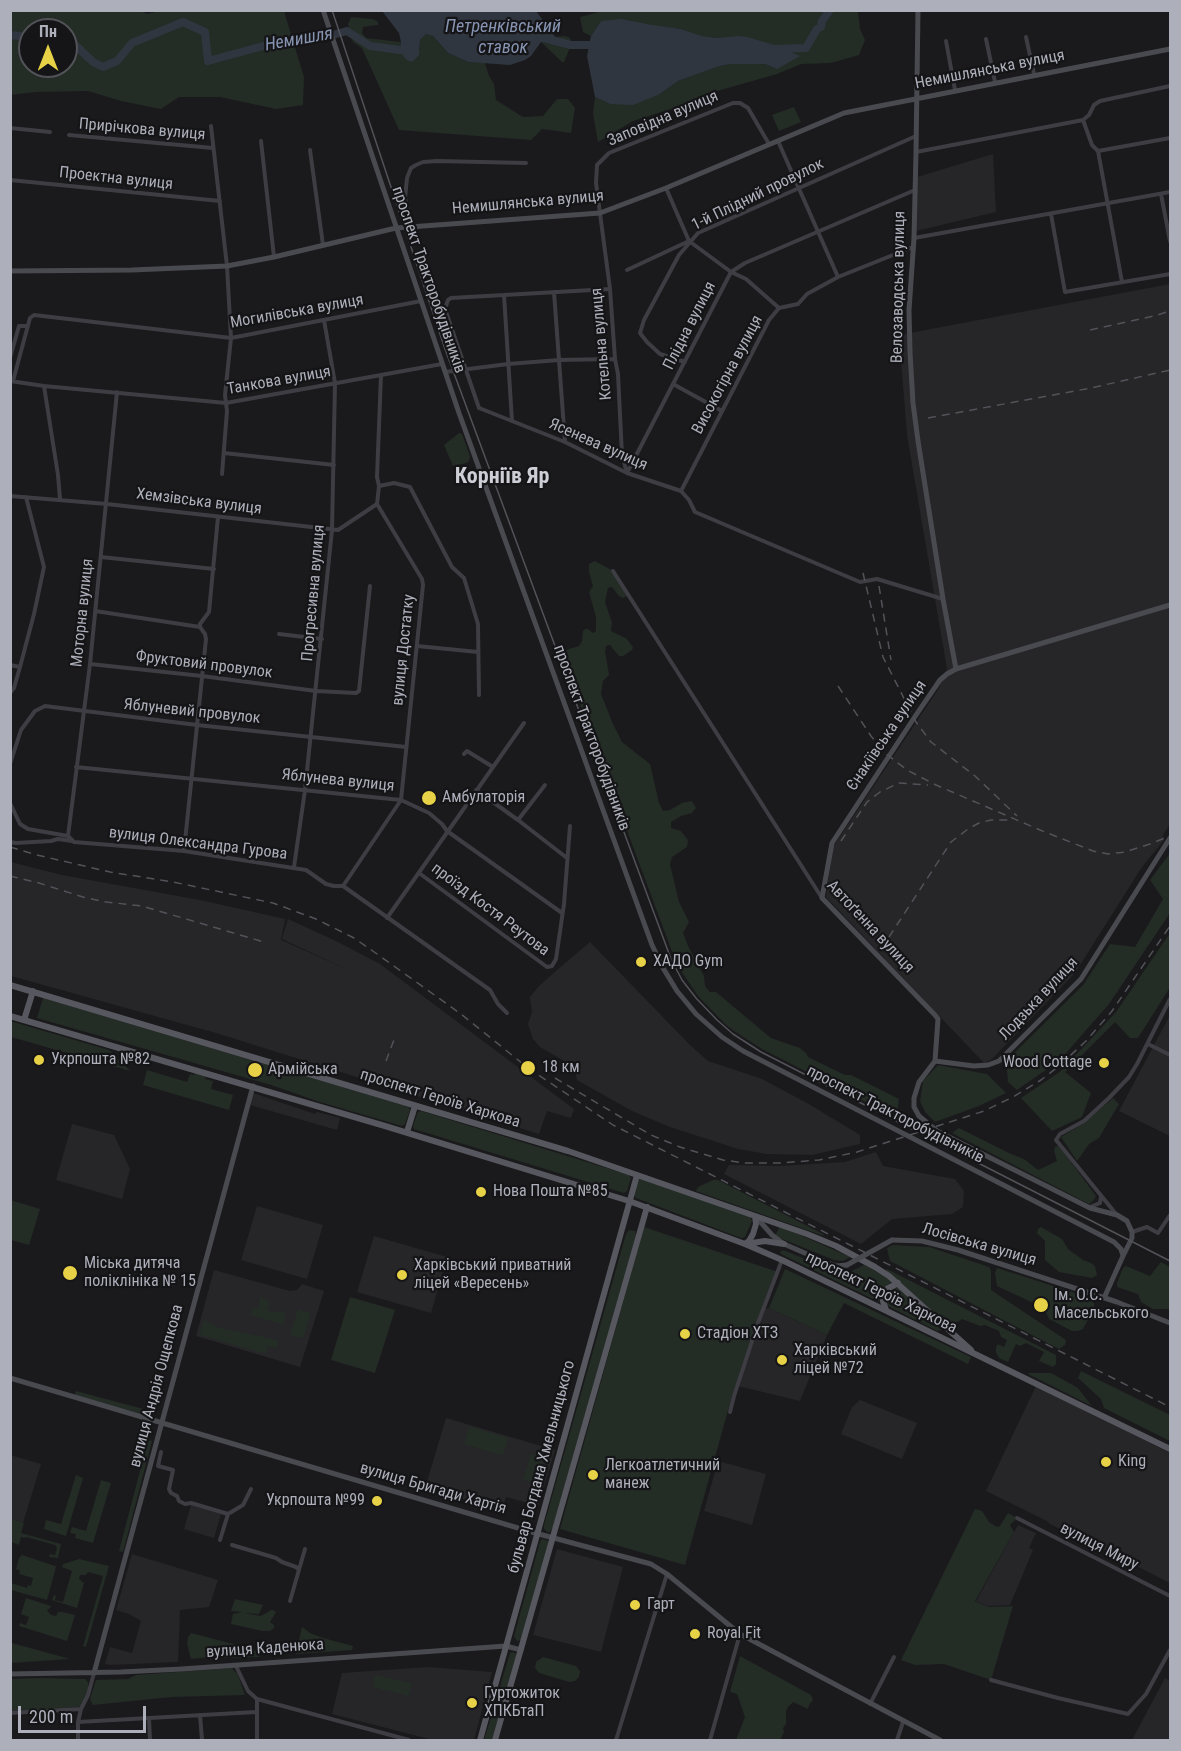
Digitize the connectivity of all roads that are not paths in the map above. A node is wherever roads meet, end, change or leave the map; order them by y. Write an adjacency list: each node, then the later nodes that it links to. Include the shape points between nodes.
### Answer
1 (323, 10): 38 (street, проспект Тракторобудівників)
2 (918, 10): 11 (street, Велозаводська вулиця)
3 (1026, 36): 7 (street)
4 (986, 39): 8 (street)
5 (946, 41): 10 (street)
6 (1170, 49): 7 (street, Немишлянська вулиця)
7 (1034, 74): 8 (street, Немишлянська вулиця)
8 (995, 82): 10 (street, Немишлянська вулиця)
9 (1170, 86): 12 (street, via 1100,101)
10 (954, 90): 11 (street, Немишлянська вулиця)
11 (917, 98): 17 (street, Велозаводська вулиця); 19 (street, Немишлянська вулиця, via 844,113)
12 (1083, 120): 24 (street); 25 (street)
13 (211, 126): 22 (street)
14 (10, 128): 15 (street)
15 (50, 132)
16 (69, 135): 22 (street, Прирічкова вулиця)
17 (917, 135): 25 (street, Велозаводська вулиця); 28 (street, 1-й Плідний провулок)
18 (1170, 138): 24 (street)
19 (777, 140): 21 (street, Немишлянська вулиця); 28 (street)
20 (261, 141): 45 (street)
21 (769, 144): 29 (street, Немишлянська вулиця); 35 (street, Заповідна вулиця, via 748,108 733,103 609,153 597,165)
22 (213, 148): 33 (street)
23 (310, 150): 43 (street)
24 (1098, 151): 34 (street)
25 (916, 152): 30 (street, Велозаводська вулиця)
26 (526, 163): 37 (street, via 437,161 416,165 408,173 405,198)
27 (10, 180): 33 (street, Проектна вулиця)
28 (799, 186): 39 (street); 41 (street, 1-й Плідний провулок, via 698,233)
29 (666, 188): 35 (street, Немишлянська вулиця); 41 (street)
30 (915, 190): 39 (street, Плідна вулиця); 40 (street, Велозаводська вулиця)
31 (1170, 192): 32 (street)
32 (1161, 194): 34 (street); 42 (street)
33 (220, 201): 46 (street)
34 (1108, 204): 36 (street); 52 (street)
35 (600, 213): 37 (street, Немишлянська вулиця); 53 (street, Котельна вулиця)
36 (1051, 214): 40 (street); 52 (street, via 1065,292)
37 (412, 227): 38 (street, Немишлянська вулиця)
38 (396, 228): 43 (street, Немишлянська вулиця); 56 (street, проспект Тракторобудівників)
39 (817, 231): 49 (street, Плідна вулиця); 51 (street)
40 (914, 238): 44 (street, Велозаводська вулиця)
41 (690, 241): 47 (street); 49 (street); 64 (street, 1-й Плідний провулок, via 640,333 660,354)
42 (1170, 241)
43 (323, 246): 45 (street, Немишлянська вулиця)
44 (913, 247): 51 (street, Високогірна вулиця); 96 (street, Велозаводська вулиця, via 909,310 913,403)
45 (274, 257): 46 (street, Немишлянська вулиця)
46 (227, 266): 48 (street, Немишлянська вулиця); 60 (street)
47 (627, 270)
48 (10, 271)
49 (731, 272): 57 (street, via 746,279); 64 (street, Плідна вулиця)
50 (1170, 274): 52 (street)
51 (838, 278): 57 (street, Високогірна вулиця, via 807,294 798,304)
52 (1122, 282)
53 (610, 289): 54 (street); 62 (street, Котельна вулиця)
54 (554, 292): 55 (street); 63 (street)
55 (504, 295): 66 (street); 67 (street, Ясенева вулиця, via 451,298 446,302)
56 (421, 302): 58 (street, Могилівська вулиця); 65 (street, проспект Тракторобудівників)
57 (779, 308): 76 (street, Високогірна вулиця)
58 (324, 320): 60 (street, Могилівська вулиця); 71 (street, Прогресивна вулиця)
59 (27, 326): 60 (street, Могилівська вулиця, via 34,315); 61 (street, via 19,326); 70 (street)
60 (231, 338): 75 (street)
61 (10, 358)
62 (615, 359): 63 (street); 81 (street, Котельна вулиця, via 622,455)
63 (559, 360): 66 (street); 78 (street)
64 (684, 362): 72 (street, Плідна вулиця)
65 (442, 364): 68 (street, проспект Тракторобудівників); 69 (street, Танкова вулиця)
66 (508, 364): 67 (street); 77 (street)
67 (465, 369): 68 (street); 77 (street, Ясенева вулиця, via 479,408)
68 (445, 372): 165 (street, проспект Тракторобудівників, via 652,945 686,1002 722,1036 752,1056 1114,1242)
69 (381, 375): 71 (street, Танкова вулиця); 83 (street, via 376,477)
70 (12, 381): 73 (street, Танкова вулиця)
71 (335, 383): 75 (street, Танкова вулиця); 80 (street, Прогресивна вулиця)
72 (673, 384): 76 (street); 81 (street, Плідна вулиця)
73 (44, 386): 74 (street, Танкова вулиця); 87 (street)
74 (117, 392): 75 (street, Танкова вулиця); 88 (street, Моторна вулиця)
75 (226, 403): 79 (street)
76 (722, 411): 84 (street, Високогірна вулиця)
77 (512, 421): 78 (street, Ясенева вулиця)
78 (565, 442): 81 (street, Ясенева вулиця)
79 (224, 453): 80 (street); 82 (street)
80 (334, 465): 91 (street, Прогресивна вулиця)
81 (627, 473): 84 (street, Ясенева вулиця)
82 (222, 474)
83 (379, 486): 89 (street); 103 (street, via 400,484 410,487 416,497 452,567 464,578 478,624)
84 (681, 491): 96 (street, via 695,512 860,582 877,579)
85 (10, 496): 86 (street, Хемзівська вулиця)
86 (26, 497): 87 (street, Хемзівська вулиця); 106 (street, via 44,567)
87 (60, 499): 88 (street, Хемзівська вулиця)
88 (106, 504): 90 (street, Хемзівська вулиця); 92 (street, Моторна вулиця)
89 (377, 504): 91 (street, via 338,530); 102 (street, вулиця Достатку, via 422,579)
90 (218, 517): 91 (street, Хемзівська вулиця); 93 (street)
91 (332, 530): 101 (street, Прогресивна вулиця)
92 (101, 557): 93 (street); 98 (street, Моторна вулиця)
93 (214, 569): 99 (street, via 209,612)
94 (613, 571): 139 (street, Автоґенна вулиця)
95 (370, 586): 109 (street, Фруктовий провулок, via 359,691)
96 (943, 599): 107 (street, Велозаводська вулиця)
97 (1170, 605): 107 (street, Єнакіївська вулиця)
98 (95, 611): 99 (street); 104 (street, Моторна вулиця)
99 (200, 627): 108 (street, via 206,639)
100 (279, 634): 101 (street)
101 (322, 639): 109 (street, Прогресивна вулиця)
102 (417, 646): 103 (street); 116 (street, вулиця Достатку)
103 (478, 652): 111 (street)
104 (90, 664): 108 (street, Фруктовий провулок); 112 (street, Моторна вулиця)
105 (10, 665): 106 (street)
106 (20, 667): 110 (street)
107 (956, 669): 139 (street, Єнакіївська вулиця, via 940,680 832,843)
108 (202, 676): 109 (street, Фруктовий провулок); 114 (street)
109 (316, 691): 115 (street, Прогресивна вулиця)
110 (10, 693)
111 (479, 695)
112 (84, 711): 114 (street, Яблуневий провулок); 118 (street, Яблуневий провулок, via 45,706 35,711 21,730); 119 (street, Моторна вулиця)
113 (524, 723): 120 (street)
114 (197, 725): 115 (street, Яблуневий провулок); 121 (street)
115 (310, 737): 116 (street, Яблуневий провулок); 123 (street, Прогресивна вулиця)
116 (406, 747): 125 (street, вулиця Достатку)
117 (464, 754): 120 (street, via 467,751)
118 (10, 764)
119 (76, 767): 121 (street, Яблунева вулиця); 130 (street, Моторна вулиця)
120 (493, 767): 124 (street)
121 (192, 779): 123 (street, Яблунева вулиця); 134 (street)
122 (545, 785): 127 (street)
123 (305, 790): 125 (street, Яблунева вулиця); 136 (street, Прогресивна вулиця)
124 (476, 790): 127 (street); 129 (street)
125 (401, 800): 129 (street, Яблунева вулиця, via 429,813); 138 (street, вулиця Достатку)
126 (10, 803): 130 (street, via 20,824 28,829)
127 (518, 820): 135 (street)
128 (570, 826): 135 (street)
129 (447, 831): 137 (street); 140 (street, Яблунева вулиця)
130 (68, 836): 133 (street)
131 (1170, 838): 150 (street, Лодзька вулиця, via 1081,979 999,1061 974,1066)
132 (10, 842): 133 (street, вулиця Олександра Гурова, via 58,838)
133 (74, 842): 134 (street, вулиця Олександра Гурова)
134 (184, 851): 136 (street, вулиця Олександра Гурова)
135 (567, 858): 140 (street)
136 (294, 867): 138 (street, вулиця Олександра Гурова, via 326,884)
137 (419, 873): 140 (street, проїзд Костя Реутова, via 547,967 556,959); 141 (street)
138 (343, 886): 141 (street, вулиця Олександра Гурова)
139 (822, 898): 150 (street, Автоґенна вулиця, via 938,1019)
140 (562, 914)
141 (387, 918): 145 (street, вулиця Олександра Гурова, via 490,990)
142 (10, 985): 143 (main road, проспект Героїв Харкова)
143 (33, 991): 147 (main road); 152 (main road, проспект Героїв Харкова)
144 (1170, 999): 148 (street)
145 (507, 1013)
146 (10, 1016): 147 (main road, проспект Героїв Харкова)
147 (24, 1020): 151 (main road, проспект Героїв Харкова)
148 (1148, 1044): 149 (street); 155 (street, via 1129,1077 1109,1098 1056,1140)
149 (1170, 1055)
150 (935, 1061): 158 (street, Автоґенна вулиця, via 915,1093 914,1107 923,1120 937,1131)
151 (253, 1086): 153 (main road, проспект Героїв Харкова); 176 (street, вулиця Андрія Ощепкова)
152 (416, 1106): 153 (main road); 154 (main road, проспект Героїв Харкова)
153 (407, 1132): 156 (main road, проспект Героїв Харкова)
154 (637, 1175): 156 (main road, бульвар Богдана Хмельницького); 161 (main road, проспект Героїв Харкова)
155 (1101, 1197): 158 (street, via 1100,1203); 159 (street)
156 (629, 1201): 157 (main road, проспект Героїв Харкова); 182 (main road, бульвар Богдана Хмельницького)
157 (646, 1207): 163 (main road, проспект Героїв Харкова); 183 (main road, бульвар Богдана Хмельницького)
158 (1090, 1208): 159 (street, Автоґенна вулиця)
159 (1117, 1215): 162 (street, via 1127,1221)
160 (1170, 1215): 162 (street, via 1158,1233 1147,1227)
161 (755, 1216): 163 (main road, via 753,1234); 164 (street, Лосівська вулиця); 167 (main road, проспект Героїв Харкова, via 836,1246)
162 (1132, 1232): 165 (street)
163 (745, 1244): 164 (main road); 166 (main road, проспект Героїв Харкова)
164 (784, 1244): 168 (street, Лосівська вулиця, bridge, via 830,1264 847,1266 892,1240 929,1242)
165 (1123, 1256): 168 (street)
166 (782, 1260): 169 (main road, проспект Героїв Харкова); 175 (street)
167 (898, 1283): 169 (main road, via 885,1292); 170 (main road, проспект Героїв Харкова)
168 (1104, 1298): 171 (street, Лосівська вулиця)
169 (886, 1310): 172 (main road, проспект Героїв Харкова)
170 (943, 1323): 172 (main road, via 942,1333); 173 (main road, проспект Героїв Харкова)
171 (1170, 1323)
172 (929, 1332): 173 (main road, проспект Героїв Харкова)
173 (974, 1352): 177 (main road, проспект Героїв Харкова)
174 (10, 1378): 176 (street, вулиця Бригади Хартія)
175 (730, 1412)
176 (162, 1423): 182 (street, вулиця Бригади Хартія); 197 (street, вулиця Андрія Ощепкова)
177 (1170, 1449)
178 (161, 1452): 180 (street, via 158,1466 173,1470 169,1489 179,1501)
179 (251, 1490): 180 (street, via 243,1505)
180 (228, 1514): 184 (street)
181 (1017, 1518): 189 (street, вулиця Миру)
182 (537, 1533): 183 (street, вулиця Бригади Хартія); 192 (main road, бульвар Богдана Хмельницького)
183 (553, 1538): 188 (street, вулиця Бригади Хартія, via 651,1564); 193 (main road, бульвар Богдана Хмельницького)
184 (220, 1540)
185 (232, 1545): 187 (street, via 276,1558)
186 (305, 1549): 187 (street)
187 (299, 1570): 190 (street)
188 (668, 1574): 191 (street, вулиця Бригади Хартія); 216 (street)
189 (1170, 1596)
190 (290, 1601)
191 (740, 1634): 201 (street, вулиця Бригади Хартія); 217 (street)
192 (506, 1646): 193 (street, вулиця Каденюка); 196 (street, вулиця Каденюка); 214 (main road, бульвар Богдана Хмельницького)
193 (521, 1650): 215 (main road, бульвар Богдана Хмельницького)
194 (1170, 1650): 199 (street, via 1146,1694 1128,1714)
195 (894, 1657): 201 (street)
196 (235, 1664): 197 (street, вулиця Каденюка); 200 (street, via 248,1691)
197 (94, 1672): 198 (street, вулиця Каденюка); 202 (street)
198 (10, 1674)
199 (991, 1680)
200 (257, 1699): 203 (street); 213 (street)
201 (870, 1704): 208 (street, вулиця Бригади Хартія)
202 (81, 1709): 204 (street); 207 (street)
203 (256, 1712): 205 (street); 212 (street)
204 (10, 1713)
205 (200, 1715): 206 (street); 211 (street)
206 (149, 1718): 207 (street); 210 (street)
207 (78, 1722): 209 (street)
208 (903, 1722): 218 (street); 219 (street, вулиця Бригади Хартія)
209 (78, 1740)
210 (150, 1740)
211 (202, 1740)
212 (257, 1740)
213 (409, 1740)
214 (480, 1740)
215 (495, 1740)
216 (616, 1740)
217 (710, 1740)
218 (897, 1740)
219 (940, 1740)

